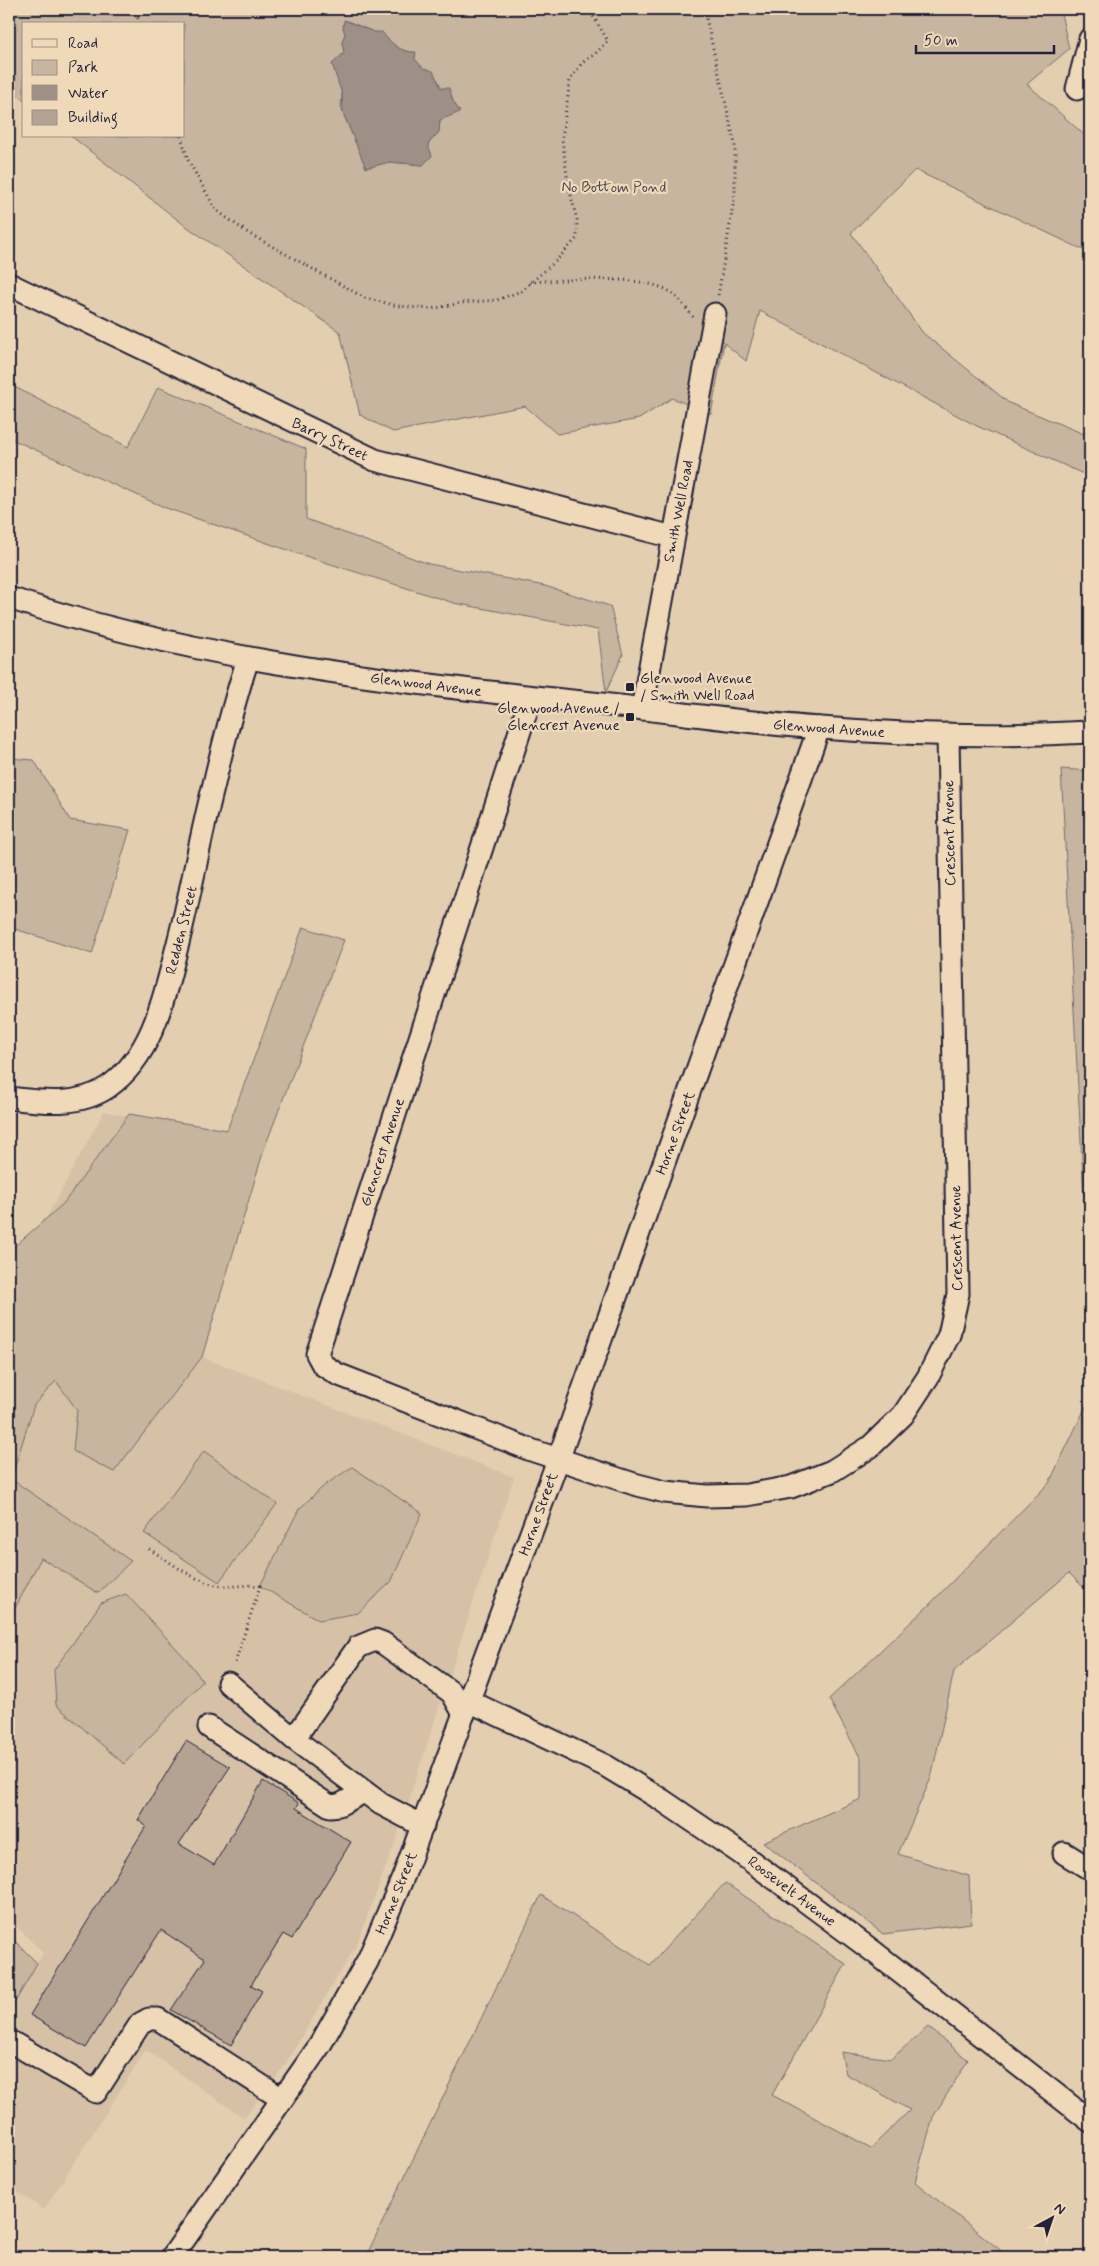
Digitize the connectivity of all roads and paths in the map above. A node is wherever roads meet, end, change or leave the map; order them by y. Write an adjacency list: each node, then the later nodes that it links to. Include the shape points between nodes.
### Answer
1 (133, 9): 4 (path)
2 (589, 9): 8 (path, via 608,41 582,63 570,80 562,139 577,220 577,238)
3 (704, 9): 10 (path, via 735,144 735,194)
4 (140, 22)
5 (1090, 39): 6 (street)
6 (1077, 89)
7 (182, 138): 8 (path, via 188,160 216,210 248,233 365,298 431,309 497,300 521,291)
8 (530, 282): 11 (path, via 625,280 660,286 672,293)
9 (9, 284): 12 (street, Barry Street, via 375,460)
10 (715, 314): 11 (street, Smith Well Road)
11 (711, 336): 12 (street, Smith Well Road)
12 (673, 537): 16 (street, Smith Well Road)
13 (9, 598): 14 (street, Glenwood Avenue, via 127,632)
14 (248, 659): 15 (street, Glenwood Avenue, via 342,675); 20 (street, Redden Street, via 213,788 163,1000 147,1040 123,1075 107,1088 87,1097 43,1102)
15 (530, 697): 16 (street, Glenwood Avenue); 21 (street, Glencrest Avenue, via 317,1354 323,1365 337,1374)
16 (642, 709): 17 (street, Glenwood Avenue)
17 (819, 728): 19 (street, Glenwood Avenue); 21 (street, Horne Street)
18 (1090, 732): 19 (street, Glenwood Avenue)
19 (948, 734): 21 (street, Crescent Avenue, via 958,1294 949,1335 928,1377 903,1415 870,1447 832,1471 791,1487 747,1496 665,1492)
20 (9, 1098)
21 (558, 1460): 24 (street, Horne Street)
22 (149, 1549): 23 (path, via 205,1581 225,1586 260,1586)
23 (228, 1683): 26 (street)
24 (467, 1708): 26 (street, via 452,1693 383,1642 375,1640 358,1648); 28 (street, Horne Street); 33 (street, Roosevelt Avenue, via 606,1766 662,1800 732,1847 874,1952)
25 (209, 1727): 27 (street, via 330,1806 339,1805)
26 (294, 1739): 27 (street)
27 (364, 1792): 28 (street)
28 (423, 1826): 32 (street, Horne Street, via 360,1976 320,2045)
29 (1064, 1853): 30 (street)
30 (1090, 1869)
31 (13, 2043): 32 (street, via 96,2092 140,2024 158,2019)
32 (282, 2099): 34 (street, Horne Street)
33 (1090, 2121)
34 (172, 2257)

